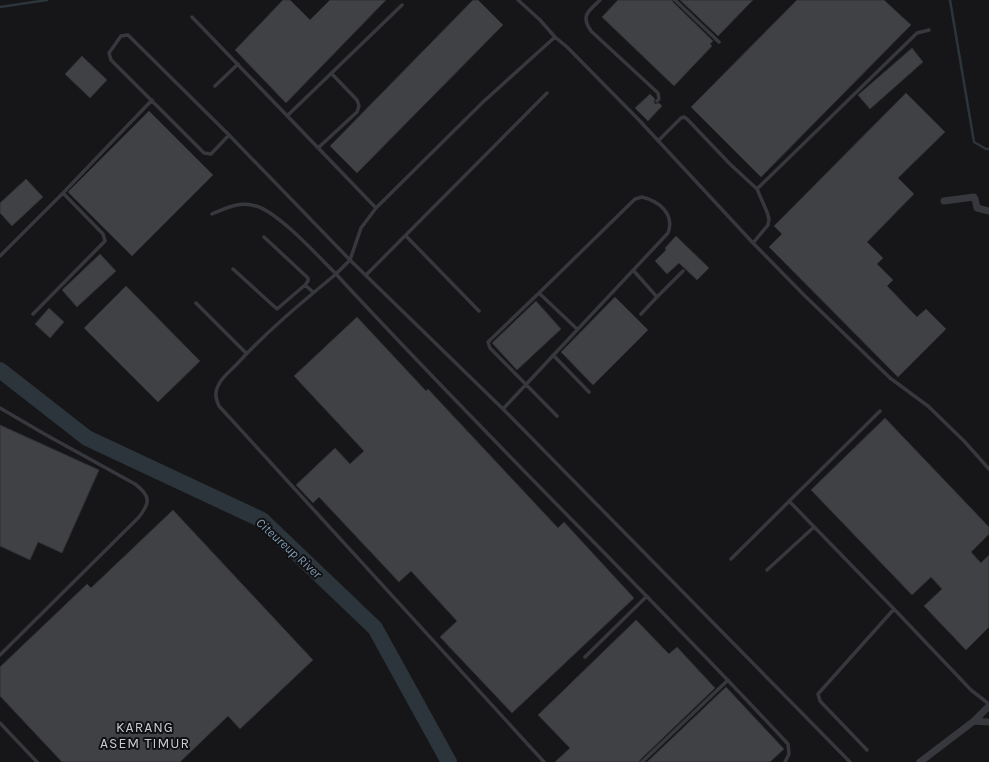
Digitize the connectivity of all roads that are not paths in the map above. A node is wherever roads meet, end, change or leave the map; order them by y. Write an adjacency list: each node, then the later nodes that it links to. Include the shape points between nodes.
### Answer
1 (518, 0): 7 (lane)
2 (600, 0): 14 (lane, via 587,13 587,25 658,93)
3 (675, 0): 8 (lane)
4 (402, 5): 10 (lane)
5 (192, 17): 9 (lane)
6 (929, 30): 21 (lane, via 917,33)
7 (555, 37): 17 (lane); 24 (lane, via 483,102)
8 (719, 42)
9 (238, 64): 11 (lane); 15 (lane)
10 (331, 74): 15 (lane); 20 (lane, via 357,100 359,106 357,112)
11 (214, 86)
12 (547, 93): 27 (lane)
13 (152, 100): 18 (lane, via 204,153 210,154); 18 (lane, via 109,57 121,36 128,35); 22 (lane)
14 (657, 101)
15 (287, 116): 20 (lane)
16 (642, 116): 17 (lane)
17 (638, 120): 19 (lane)
18 (229, 135): 31 (lane)
19 (658, 141): 21 (lane, via 681,118 688,119); 29 (lane)
20 (318, 148): 24 (lane)
21 (757, 189): 29 (lane, via 769,219 768,225)
22 (63, 193): 30 (lane); 43 (lane, via 103,234 104,241)
23 (944, 200): 25 (street, via 974,197 977,208)
24 (376, 208): 31 (lane, via 361,228)
25 (989, 211)
26 (212, 214): 35 (lane, via 230,206 243,204 265,210 283,223)
27 (406, 236): 36 (lane); 42 (lane)
28 (264, 237): 37 (lane, via 308,278)
29 (753, 243): 54 (lane, via 861,351 890,378 928,406)
30 (0, 256)
31 (350, 260): 35 (lane); 36 (lane)
32 (233, 269): 37 (lane, via 277,309)
33 (633, 270): 39 (lane, via 668,233 671,226 668,215 658,203 642,196 635,199); 40 (lane); 45 (lane)
34 (683, 270): 40 (lane)
35 (336, 274): 38 (lane); 59 (lane, via 405,349)
36 (366, 275): 51 (lane)
37 (305, 284): 38 (lane)
38 (313, 292): 46 (lane)
39 (539, 293): 45 (lane); 48 (lane, via 488,342 490,348)
40 (657, 297): 44 (lane)
41 (196, 303): 46 (lane)
42 (479, 311)
43 (33, 314)
44 (641, 314)
45 (577, 329): 47 (lane)
46 (246, 353): 70 (lane, via 217,387 216,400 219,406)
47 (553, 355): 48 (lane); 49 (lane)
48 (526, 384): 51 (lane); 53 (lane)
49 (590, 392)
50 (0, 408): 61 (lane, via 135,484 144,492 147,505 139,517)
51 (503, 409): 73 (lane)
52 (880, 411): 55 (lane)
53 (556, 416)
54 (989, 469)
55 (789, 501): 56 (lane); 57 (lane)
56 (814, 527): 58 (lane); 60 (lane)
57 (731, 559)
58 (767, 570)
59 (647, 596): 62 (lane); 63 (lane)
60 (894, 609): 64 (lane, via 971,690); 68 (lane, via 818,694 820,701)
61 (0, 655)
62 (586, 657)
63 (728, 680): 71 (lane); 72 (lane, via 788,744 789,754)
64 (989, 705): 65 (street)
65 (974, 721): 66 (street); 74 (street)
66 (989, 722)
67 (0, 723): 69 (lane)
68 (867, 750)
69 (37, 762)
70 (544, 762)
71 (642, 762)
72 (785, 762)
73 (850, 762)
74 (920, 762)

